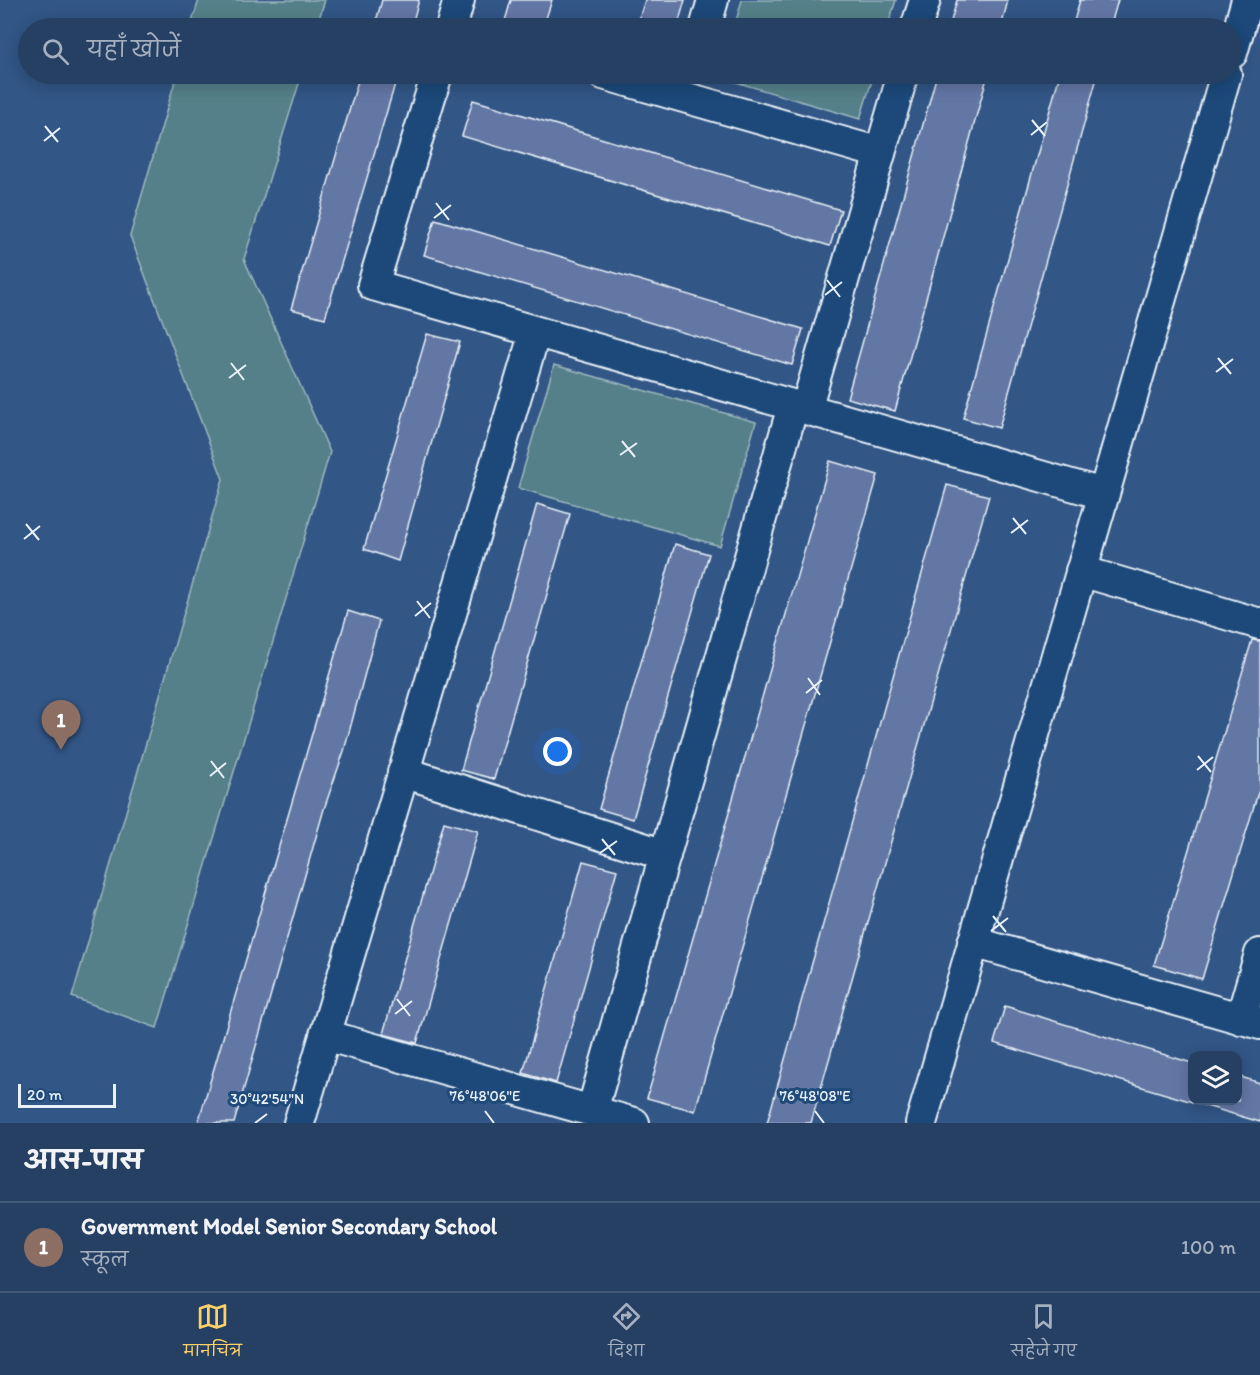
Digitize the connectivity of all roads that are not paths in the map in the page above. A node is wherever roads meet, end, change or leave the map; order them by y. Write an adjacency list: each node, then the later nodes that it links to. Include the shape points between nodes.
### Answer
1 (459, 0): 5 (street)
2 (713, 0): 6 (street)
3 (925, 0): 7 (street)
4 (1247, 0): 8 (street)
5 (454, 18)
6 (708, 18)
7 (919, 18)
8 (1242, 18)
9 (434, 84): 14 (street, via 373,285)
10 (900, 84): 13 (street)
11 (1223, 84): 16 (street)
12 (688, 85): 13 (street)
13 (880, 153): 15 (street)
14 (535, 332): 15 (street); 19 (street)
15 (799, 407): 16 (street); 20 (street)
16 (1103, 494): 17 (street)
17 (1081, 571): 18 (street); 21 (street)
18 (1260, 624)
19 (404, 772): 20 (street); 24 (street)
20 (665, 855): 25 (street)
21 (974, 942): 23 (street); 28 (street)
22 (1260, 954): 23 (street)
23 (1251, 1021)
24 (326, 1035): 25 (street); 26 (street)
25 (592, 1111): 27 (street)
26 (299, 1123)
27 (634, 1123)
28 (921, 1123)

